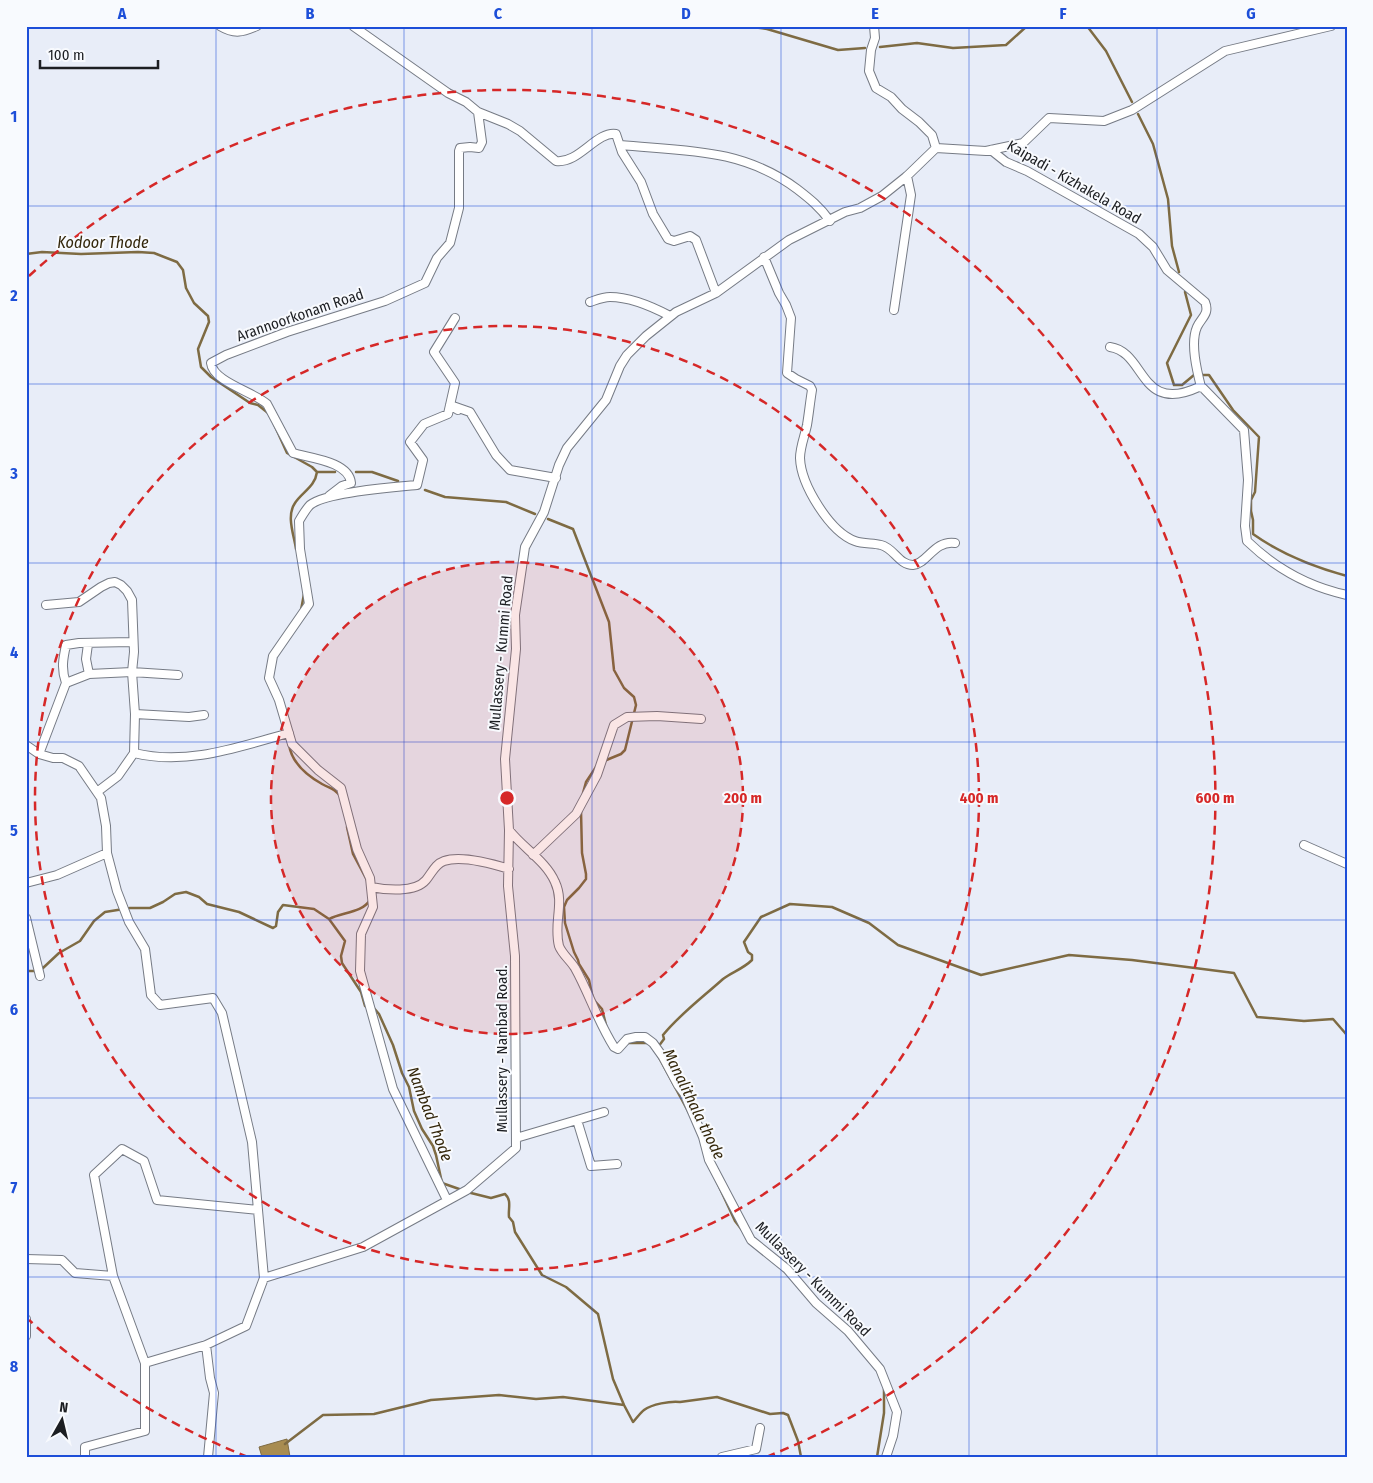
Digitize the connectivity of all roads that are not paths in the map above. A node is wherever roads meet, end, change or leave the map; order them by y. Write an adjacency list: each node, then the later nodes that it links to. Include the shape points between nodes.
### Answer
1 (220, 26): 2 (street, via 242,33)
2 (257, 26)
3 (353, 26): 6 (street)
4 (874, 26): 8 (street, via 870,71 876,88 891,97 932,135)
5 (1331, 26): 9 (street, via 1225,51 1132,110 1104,121 1049,118 1023,143)
6 (478, 112): 7 (street, via 515,128 556,161 577,155 612,134 616,134); 23 (street, Arannoorkonam Road, via 482,142 479,148 470,146 459,150 460,208 450,243 436,258 425,282 385,301 287,332 211,363 220,376 247,393 262,398 293,453 327,460 349,474 351,482)
7 (620, 144): 11 (street, via 724,155 758,166 781,177 819,206); 13 (street, via 668,239 674,241 690,236 696,240)
8 (936, 148): 9 (street); 10 (street, Mullassery - Kummi Road)
9 (991, 150): 19 (street, Kaipadi - Kizhakela Road, via 1006,162 1139,234 1153,247 1167,270 1206,302 1207,312 1196,329 1194,343)
10 (907, 176): 11 (street, Mullassery - Kummi Road, via 876,199); 15 (street, via 911,195)
11 (830, 221): 12 (street, Mullassery - Kummi Road, via 789,240)
12 (764, 257): 13 (street, Mullassery - Kummi Road); 24 (street, via 790,318 787,373 812,390 800,458 816,504 838,531 857,542 883,545 910,565 919,564 936,548)
13 (716, 293): 16 (street, Mullassery - Kummi Road)
14 (590, 302): 16 (street, via 609,297 652,307)
15 (894, 310)
16 (670, 316): 22 (street, Mullassery - Kummi Road, via 627,355 606,400 567,448)
17 (455, 318): 20 (street, via 434,352 455,383)
18 (1110, 347): 19 (street, via 1126,354 1159,392 1174,394)
19 (1204, 389): 25 (street, via 1244,430 1248,480 1247,541 1298,578)
20 (450, 405): 21 (street); 22 (street, via 470,412 496,455 510,470); 23 (street, Arannoorkonam Road, via 448,414 424,424 410,442 423,460 417,485)
21 (458, 410)
22 (556, 478): 41 (street, Mullassery - Kummi Road, via 544,512 525,547 515,616 516,649 506,759)
23 (327, 498): 36 (street, Arannoorkonam Road, via 311,505 299,521 309,604 274,656 269,678)
24 (955, 543)
25 (1347, 595)
26 (46, 605): 27 (street, via 80,602 101,587 115,582 128,591 132,600)
27 (132, 642): 28 (street); 29 (street)
28 (88, 644): 30 (street); 32 (street, via 79,642 66,646 62,661)
29 (132, 672): 30 (street); 31 (street); 33 (street)
30 (89, 674): 32 (street)
31 (178, 675)
32 (66, 683): 39 (street)
33 (135, 714): 34 (street); 38 (street)
34 (204, 715)
35 (701, 719): 44 (street, via 627,717 614,725 597,775 576,814)
36 (289, 733): 38 (street, via 216,753 153,758); 48 (street, Arannoorkonam Road, via 292,744 341,788)
37 (26, 745): 39 (street)
38 (134, 753): 40 (street, via 118,776)
39 (39, 754): 40 (street, via 63,758 79,766)
40 (97, 792): 43 (street, via 106,826)
41 (509, 830): 44 (street, Mullassery - Kummi Road); 46 (street, Mullassery - Nambad Road.)
42 (1304, 845): 45 (street)
43 (107, 853): 47 (street, via 57,875); 56 (street, via 123,908 145,949 151,995 160,1006 213,998 222,1013 252,1142)
44 (533, 855): 68 (street, Mullassery - Kummi Road, via 554,880 560,898 556,927 560,947 574,967 614,1047 618,1048 628,1039 648,1038 684,1093 709,1160 751,1240 787,1269 880,1369 897,1412)
45 (1347, 864)
46 (509, 869): 48 (street, via 467,860 447,860 436,865 427,880 417,888 384,890); 53 (street, Mullassery - Nambad Road., via 515,956)
47 (26, 883)
48 (371, 887): 55 (street, Arannoorkonam Road, via 373,907 361,934 360,971 393,1089)
49 (26, 918): 50 (street)
50 (40, 976)
51 (604, 1112): 52 (street)
52 (577, 1120): 53 (street); 54 (street, via 591,1166)
53 (516, 1138): 55 (street, Mullassery - Nambad Road., via 516,1148 466,1190)
54 (617, 1164)
55 (447, 1200): 59 (street, Mullassery - Nambad Road., via 363,1246)
56 (258, 1210): 58 (street, via 157,1200 144,1161 122,1149 94,1175); 59 (street)
57 (26, 1260): 58 (street, via 62,1260 74,1273)
58 (113, 1276): 63 (street)
59 (264, 1278): 62 (street, via 246,1326)
60 (26, 1318): 61 (street)
61 (26, 1336)
62 (206, 1345): 63 (street); 66 (street, via 214,1393)
63 (145, 1363): 65 (street, via 144,1431 85,1447)
64 (760, 1428): 67 (street, via 756,1449)
65 (85, 1457)
66 (208, 1457)
67 (722, 1457)
68 (886, 1457)

